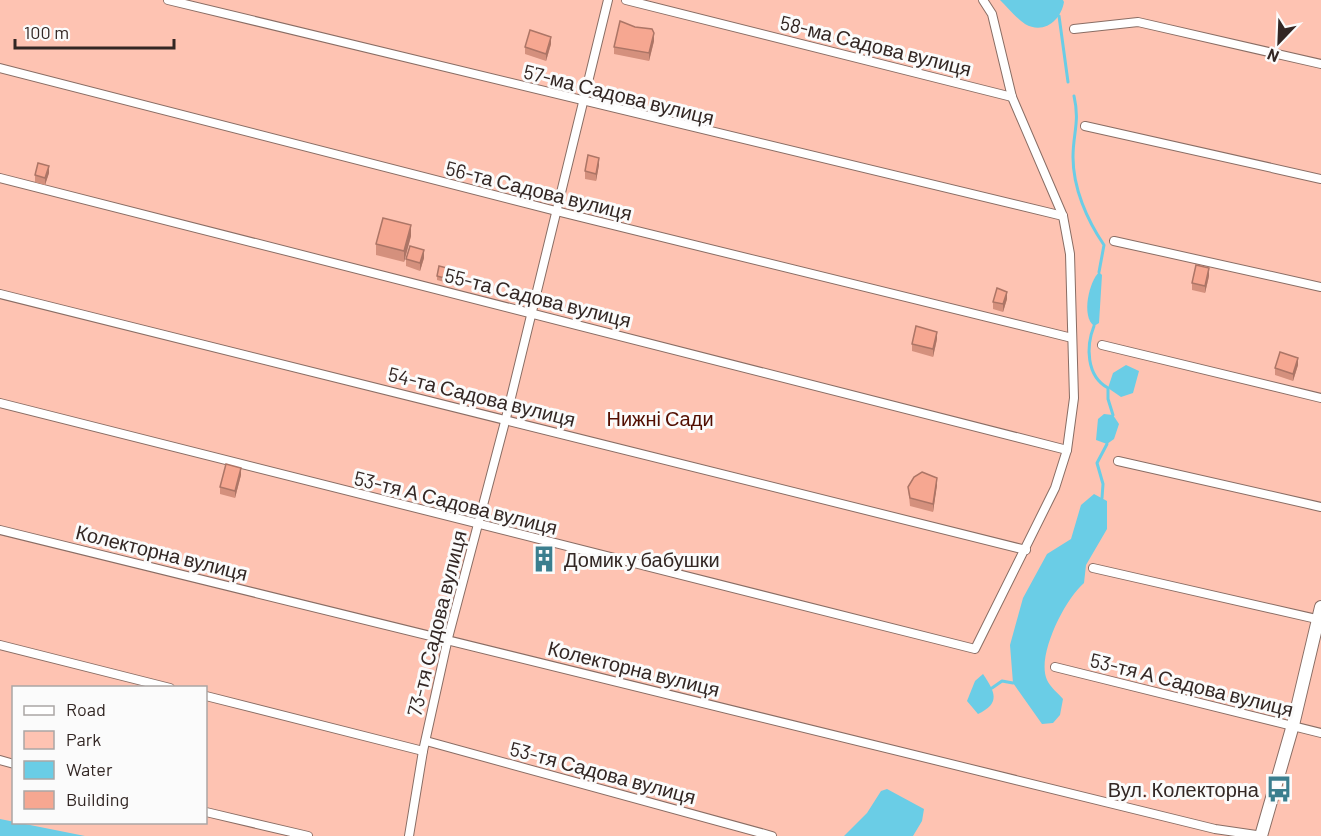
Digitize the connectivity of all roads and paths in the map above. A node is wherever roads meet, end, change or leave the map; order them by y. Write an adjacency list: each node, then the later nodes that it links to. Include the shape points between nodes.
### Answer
1 (168, 0): 9 (street, 57-ма Садова вулиця)
2 (608, 0): 9 (street, 73-тя Садова вулиця)
3 (626, 0): 8 (street, 58-ма Садова вулиця)
4 (983, 0): 8 (street, via 992,14)
5 (1074, 29): 6 (street, via 1138,22)
6 (1321, 64)
7 (0, 68): 13 (street, 56-та Садова вулиця)
8 (1012, 97): 14 (street)
9 (583, 102): 13 (street, 73-тя Садова вулиця); 14 (street, 57-ма Садова вулиця)
10 (1085, 126): 12 (street)
11 (0, 178): 18 (street, 55-та Садова вулиця)
12 (1321, 179)
13 (556, 211): 18 (street, 73-тя Садова вулиця); 19 (street, 56-та Садова вулиця)
14 (1064, 216): 19 (street, via 1070,254)
15 (1114, 241): 16 (street)
16 (1321, 286)
17 (0, 294): 23 (street, 54-та Садова вулиця)
18 (531, 312): 23 (street, 73-тя Садова вулиця); 24 (street, 55-та Садова вулиця)
19 (1072, 338): 24 (street, via 1074,398)
20 (1102, 345): 21 (street)
21 (1321, 398)
22 (0, 403): 27 (street, 53-тя А Садова вулиця)
23 (506, 418): 27 (street, 73-тя Садова вулиця); 29 (street, 54-та Садова вулиця)
24 (1067, 450): 29 (street, via 1055,488)
25 (1118, 461): 26 (street)
26 (1321, 507)
27 (477, 525): 29 (street, 53-тя А Садова вулиця, via 974,650); 32 (street, 73-тя Садова вулиця)
28 (0, 530): 32 (street, Колекторна вулиця)
29 (1026, 550)
30 (1093, 568): 31 (street)
31 (1320, 616): 37 (street)
32 (448, 638): 39 (street, 73-тя Садова вулиця); 45 (street, Колекторна вулиця, via 893,752 1215,829)
33 (0, 645): 35 (street)
34 (1055, 667): 37 (street, 53-тя А Садова вулиця)
35 (166, 686)
36 (207, 696): 40 (street)
37 (1293, 725): 38 (street, 53-тя А Садова вулиця); 45 (street)
38 (1321, 733)
39 (426, 741): 40 (street, 73-тя Садова вулиця); 44 (street, 53-тя Садова вулиця)
40 (423, 751): 43 (street, 73-тя Садова вулиця)
41 (207, 812): 42 (street)
42 (308, 836)
43 (409, 836)
44 (772, 836)
45 (1262, 836)

